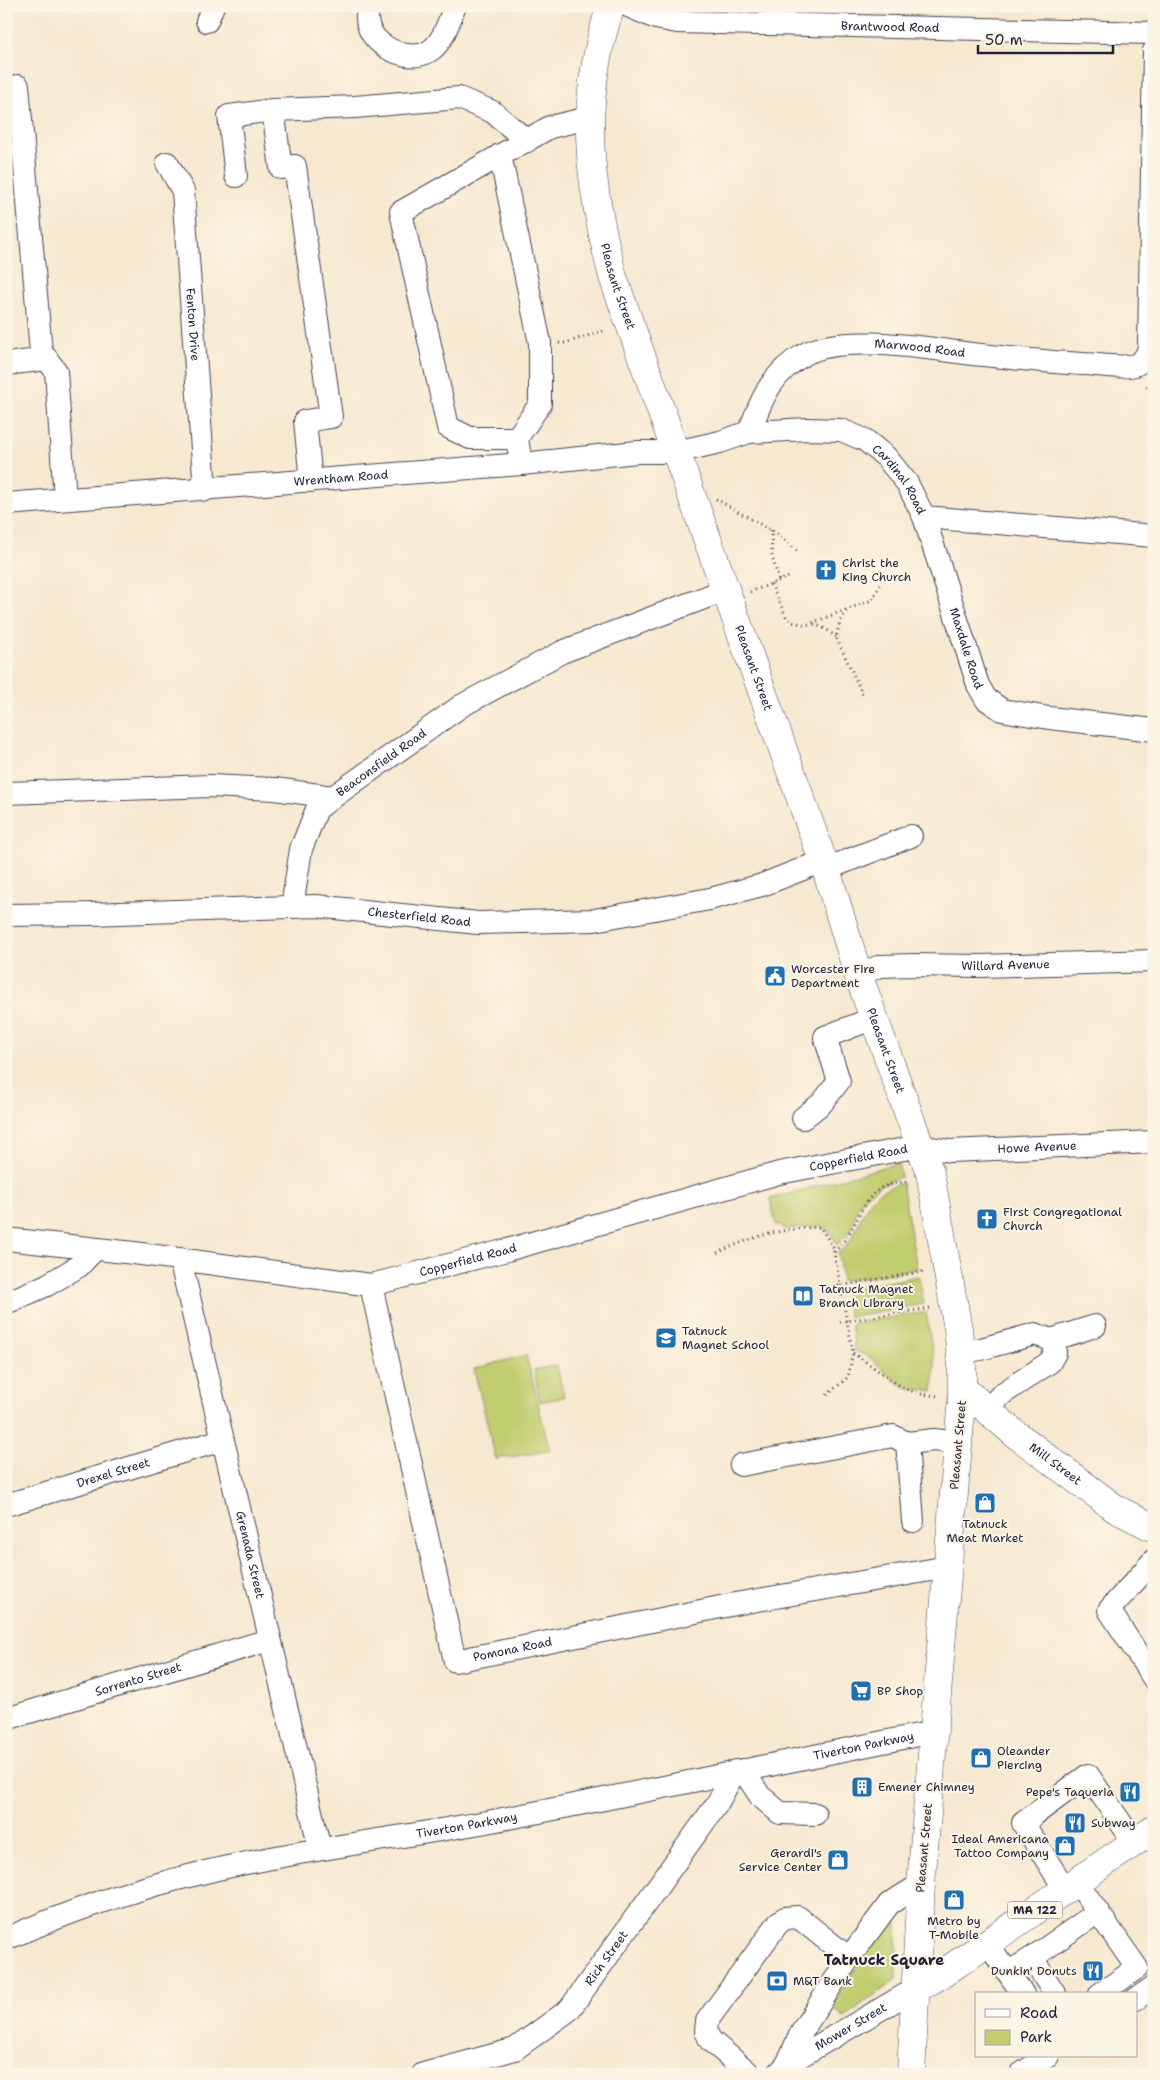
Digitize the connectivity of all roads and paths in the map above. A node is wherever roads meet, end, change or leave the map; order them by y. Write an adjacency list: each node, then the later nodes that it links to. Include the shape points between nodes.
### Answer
1 (370, 6): 2 (street, via 368,23 373,36 381,45 413,56 433,49)
2 (455, 6)
3 (611, 6): 9 (main road, Pleasant Street, via 595,61)
4 (628, 6): 5 (street, Brantwood Road, via 656,18 677,22)
5 (1154, 33)
6 (1154, 51): 20 (street, Marwood Road, via 1147,356 1135,365 1040,362 895,345 853,343 832,346 807,353 776,377 759,405)
7 (18, 86): 16 (street, via 41,352)
8 (273, 110): 10 (street, via 459,98 493,112); 13 (street, via 229,116); 24 (street, via 281,168 295,166 331,418 305,421)
9 (590, 118): 10 (street, via 550,127); 22 (main road, Pleasant Street, via 592,179 612,277)
10 (527, 141): 11 (street)
11 (500, 155): 21 (street, via 540,342 540,404); 21 (street, via 400,212 448,427 470,438)
12 (167, 163): 25 (street, Fenton Drive, via 184,191)
13 (236, 176)
14 (606, 330): 15 (path, via 565,343)
15 (554, 343)
16 (47, 359): 17 (street); 27 (street, via 56,371)
17 (6, 364)
18 (1154, 379): 19 (path)
19 (1147, 388)
20 (749, 432): 22 (street, Cardinal Road); 29 (street, Cardinal Road, via 841,430 865,440 886,457 907,483)
21 (517, 438): 23 (street)
22 (676, 452): 23 (street, Wrentham Road, via 637,452); 37 (main road, Pleasant Street)
23 (522, 464): 24 (street, Wrentham Road)
24 (311, 480): 25 (street, Wrentham Road)
25 (205, 490): 27 (street, Wrentham Road)
26 (710, 495): 30 (path)
27 (65, 499): 28 (street, Wrentham Road)
28 (6, 504)
29 (924, 517): 31 (street, Cardinal Road); 42 (street, Maxdale Road, via 978,685 986,699 1002,710)
30 (771, 530): 32 (path); 34 (path, via 772,556)
31 (1154, 536)
32 (797, 552)
33 (791, 576): 34 (path)
34 (779, 581): 35 (path)
35 (772, 584): 37 (path); 39 (path, via 786,616 799,625)
36 (880, 585): 38 (path, via 872,600)
37 (735, 592): 44 (street, Beaconsfield Road, via 562,652 462,706); 46 (main road, Pleasant Street)
38 (847, 610): 39 (path); 40 (path)
39 (813, 624): 40 (path)
40 (836, 637): 41 (path)
41 (863, 695)
42 (1154, 730)
43 (6, 793): 44 (street, Beaconsfield Road, via 210,786 275,789)
44 (333, 797): 47 (street, via 317,809 301,849)
45 (910, 836): 46 (street, Chesterfield Road)
46 (824, 865): 47 (street, Chesterfield Road, via 710,899 594,920 478,922 316,906); 50 (main road, Pleasant Street)
47 (292, 908): 48 (street, Chesterfield Road)
48 (6, 915)
49 (1154, 961): 50 (street, Willard Avenue, via 880,966)
50 (858, 974): 51 (main road, Pleasant Street)
51 (874, 1018): 52 (street, via 825,1037 839,1080 822,1103); 54 (main road, Pleasant Street)
52 (803, 1118)
53 (1154, 1142): 54 (street, Howe Avenue, via 950,1151)
54 (920, 1146): 61 (main road, Pleasant Street, via 931,1179); 62 (street, Copperfield Road, via 779,1173)
55 (907, 1181): 59 (path, via 880,1189 862,1210 845,1244)
56 (6, 1239): 57 (street, Copperfield Road)
57 (95, 1249): 60 (street, Copperfield Road); 65 (street, via 79,1266)
58 (717, 1253): 59 (path, via 752,1237 794,1228 820,1227)
59 (834, 1253): 63 (path)
60 (180, 1260): 62 (street, Copperfield Road); 76 (street, Grenada Street)
61 (947, 1267): 63 (path); 71 (main road, Pleasant Street)
62 (371, 1285): 84 (street, Pomona Road, via 455,1661 735,1604)
63 (840, 1285): 64 (path); 67 (path)
64 (833, 1286)
65 (6, 1303)
66 (930, 1308): 67 (path)
67 (847, 1321): 68 (path); 72 (path)
68 (840, 1322)
69 (1095, 1326): 70 (street)
70 (1051, 1340): 71 (street, via 1035,1334); 75 (street, via 1055,1353 1050,1362 1002,1394)
71 (961, 1352): 73 (main road, Pleasant Street)
72 (853, 1354): 73 (path, via 902,1388 920,1394); 74 (path, via 848,1376)
73 (950, 1392): 75 (main road, Mill Street); 78 (main road, Pleasant Street)
74 (827, 1395)
75 (987, 1410): 82 (main road, Mill Street, via 1116,1509)
76 (222, 1440): 80 (street, Drexel Street); 85 (street, Grenada Street)
77 (907, 1443): 78 (street, via 934,1440); 79 (street, via 893,1436); 81 (street)
78 (958, 1443): 84 (main road, Pleasant Street)
79 (741, 1465)
80 (6, 1505)
81 (913, 1521)
82 (1152, 1525)
83 (1154, 1560): 86 (street, via 1110,1610)
84 (948, 1567): 88 (main road, Pleasant Street)
85 (269, 1640): 87 (street, Sorrento Street); 92 (street, Grenada Street)
86 (1154, 1679)
87 (6, 1719)
88 (933, 1732): 89 (street, Tiverton Parkway); 93 (main road, Pleasant Street)
89 (739, 1770): 90 (street, via 760,1796 780,1813); 92 (street, Tiverton Parkway, via 492,1821); 109 (street, Rich Street, via 569,2010 515,2049)
90 (815, 1814)
91 (1144, 1835): 94 (main road, MA 122); 94 (street, via 1088,1775 1023,1823)
92 (320, 1849): 96 (street, Tiverton Parkway, via 200,1873 111,1897)
93 (921, 1884): 98 (street, Mower Street, via 889,1904); 102 (main road, Pleasant Street)
94 (1071, 1885): 95 (street); 97 (main road, MA 122)
95 (1098, 1912): 99 (street); 105 (street, via 1137,1968)
96 (6, 1939)
97 (987, 1942): 100 (street); 102 (main road, MA 122)
98 (849, 1958): 108 (street, Mower Street, via 802,2031); 110 (street, via 798,1917 779,1922 707,2021 706,2031 710,2040)
99 (1032, 1958): 100 (street); 104 (street)
100 (1009, 1972): 103 (street)
101 (1154, 1988): 106 (street)
102 (915, 1989): 108 (street, Mower Street); 111 (main road, Pleasant Street)
103 (1022, 1992)
104 (1054, 1992)
105 (1103, 1992)
106 (1138, 1998)
107 (1045, 2058): 112 (street)
108 (783, 2069)
109 (423, 2074)
110 (750, 2074)
111 (910, 2074)
112 (1022, 2074)

